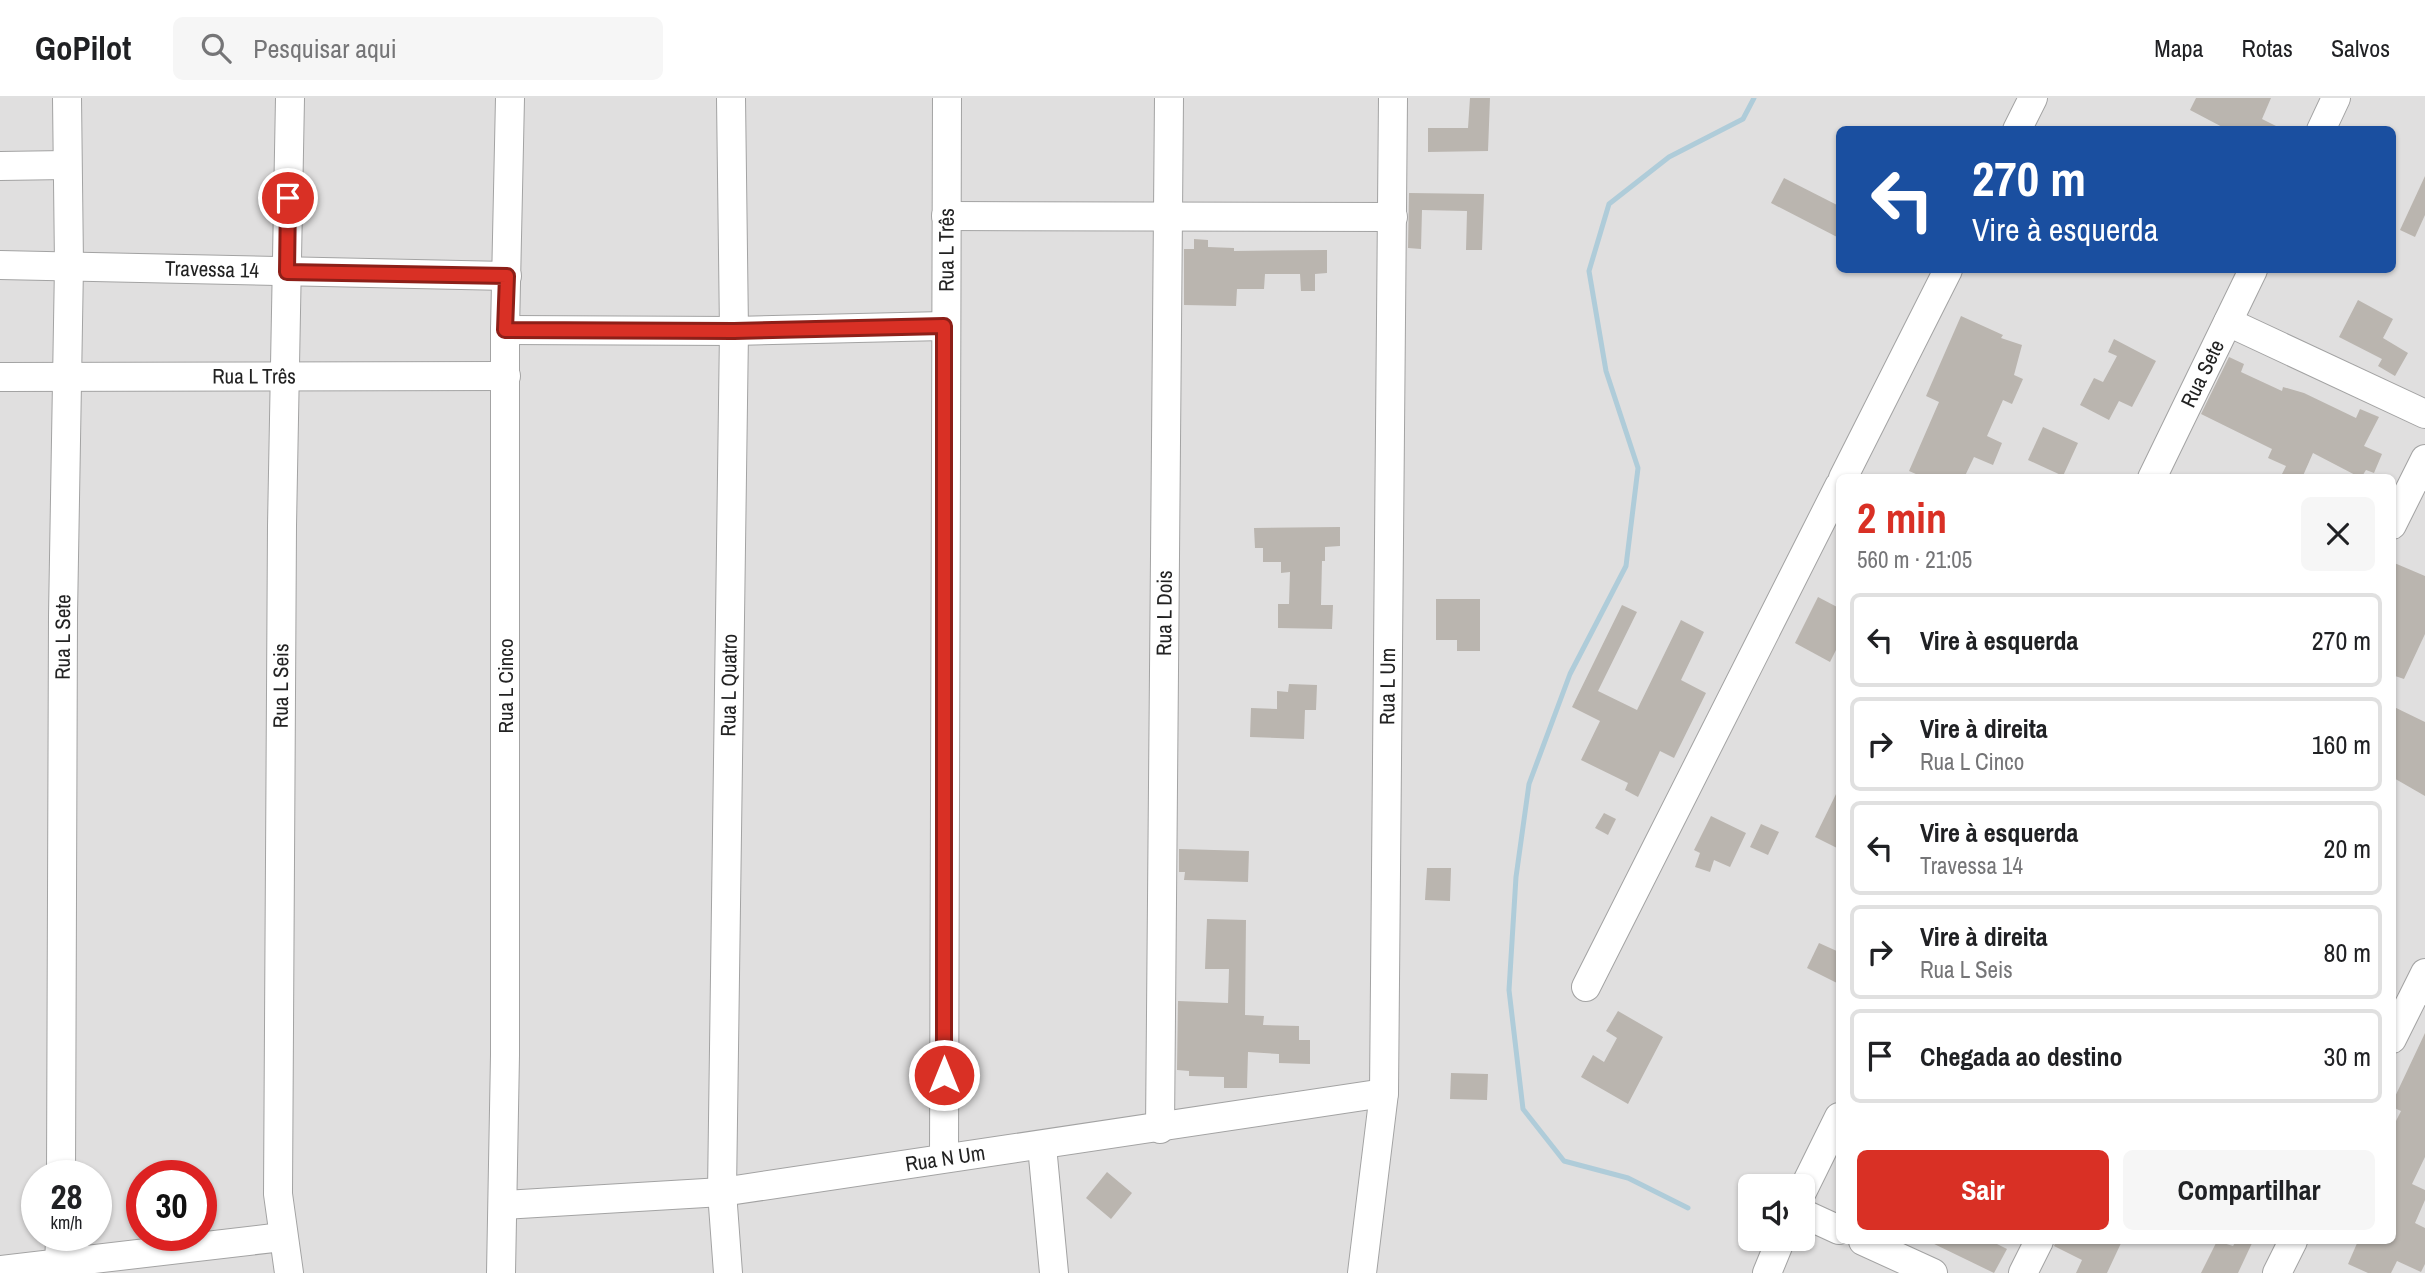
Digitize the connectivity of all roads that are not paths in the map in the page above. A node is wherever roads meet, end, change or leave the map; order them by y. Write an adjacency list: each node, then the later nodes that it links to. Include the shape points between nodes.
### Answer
1 (67, 98): 12 (street, Rua L Sete)
2 (290, 98): 19 (street, Rua L Seis)
3 (510, 98): 22 (street, Rua L Cinco)
4 (731, 98): 26 (street, Rua L Quatro)
5 (947, 98): 15 (street, Rua L Três)
6 (1169, 98): 14 (street, Rua L Dois)
7 (1394, 98): 16 (street, Rua L Um)
8 (2033, 98): 10 (street)
9 (2336, 98): 11 (street)
10 (2019, 126)
11 (2323, 126)
12 (66, 165): 13 (street); 18 (street, Rua L Sete)
13 (0, 166)
14 (1167, 214): 15 (street); 16 (street); 42 (street, Rua L Dois)
15 (946, 216): 24 (street, Rua L Três)
16 (1393, 218): 40 (street, Rua L Um)
17 (0, 265): 18 (street, Travessa 14)
18 (68, 265): 19 (street, Travessa 14); 30 (street, Rua L Sete)
19 (287, 272): 22 (street, Travessa 14); 27 (street, Rua L Seis)
20 (1946, 273): 33 (street)
21 (2252, 273): 23 (street, Rua Sete)
22 (507, 276): 25 (street, Rua L Cinco)
23 (2228, 321): 31 (street); 34 (street, Rua Sete)
24 (944, 326): 26 (street); 44 (street, Rua L Três)
25 (505, 330): 26 (street); 28 (street, Rua L Cinco)
26 (734, 331): 47 (street, Rua L Quatro)
27 (285, 374): 28 (street, Rua L Três); 30 (street, Rua L Três); 51 (street, Rua L Seis, via 278,1170)
28 (506, 376): 48 (street, Rua L Cinco)
29 (0, 377): 30 (street, Rua L Três)
30 (66, 379): 45 (street, Rua L Sete)
31 (2425, 414)
32 (2425, 459): 36 (street)
33 (1845, 474)
34 (2154, 474)
35 (1836, 492): 38 (street)
36 (2396, 517)
37 (2425, 973): 39 (street)
38 (1586, 988)
39 (2396, 1031)
40 (1384, 1093): 42 (street, Rua N Um); 63 (street, Rua L Um)
41 (1836, 1123): 46 (street)
42 (1160, 1129): 43 (street, Rua N Um)
43 (1042, 1146): 44 (street, Rua N Um); 62 (street)
44 (944, 1158): 47 (street, Rua N Um)
45 (61, 1160)
46 (1811, 1174)
47 (722, 1192): 48 (street, Rua N Um); 61 (street, Rua L Quatro)
48 (504, 1205): 57 (street, Rua L Cinco)
49 (1815, 1219): 50 (street)
50 (1836, 1229)
51 (282, 1237): 58 (street); 60 (street, Rua L Seis)
52 (1870, 1244): 65 (street)
53 (2038, 1244): 66 (street)
54 (2292, 1244): 67 (street)
55 (60, 1251): 58 (street)
56 (1777, 1251): 64 (street)
57 (495, 1266)
58 (60, 1269): 59 (street)
59 (0, 1270)
60 (289, 1273)
61 (728, 1273)
62 (1054, 1273)
63 (1362, 1273)
64 (1767, 1273)
65 (1933, 1273)
66 (2023, 1273)
67 (2277, 1273)

